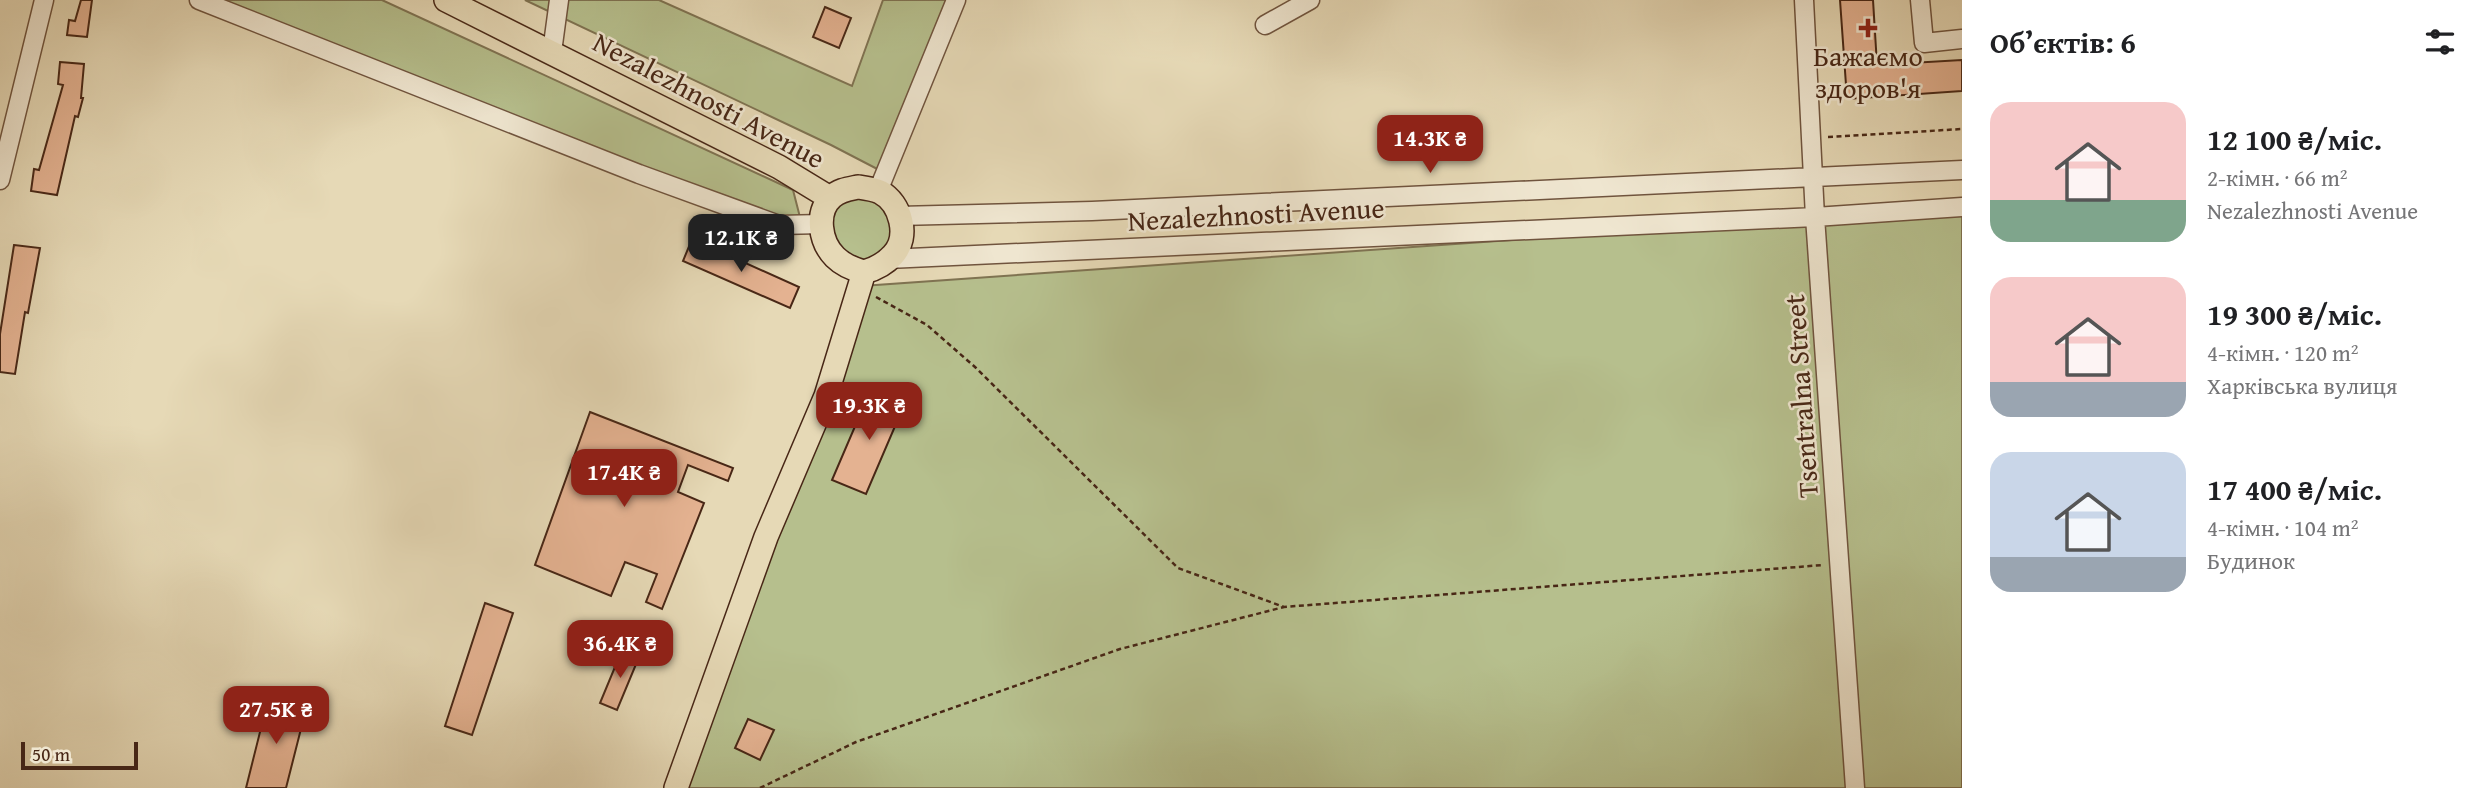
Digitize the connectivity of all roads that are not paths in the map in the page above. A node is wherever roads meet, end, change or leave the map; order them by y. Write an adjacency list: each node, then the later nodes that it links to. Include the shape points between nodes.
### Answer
1 (44, 0): 14 (street)
2 (199, 0): 20 (street, via 779,225)
3 (446, 0): 11 (main road, Nezalezhnosti Avenue)
4 (559, 0): 11 (street)
5 (956, 0): 15 (street)
6 (1310, 0): 9 (street)
7 (1804, 0): 13 (street, Tsentralna Street)
8 (1920, 0): 10 (street, via 1924,43)
9 (1265, 25)
10 (1962, 39)
11 (552, 52): 16 (main road, Nezalezhnosti Avenue, via 779,167)
12 (1962, 170): 13 (street, Nezalezhnosti Avenue)
13 (1813, 176): 18 (street, Nezalezhnosti Avenue); 19 (street, Tsentralna Street)
14 (0, 180)
15 (878, 191): 16 (main road, via 858,187); 18 (main road, via 890,199)
16 (830, 198): 20 (main road)
17 (1962, 206): 19 (street, Nezalezhnosti Avenue)
18 (899, 216): 21 (main road, via 900,242)
19 (1815, 216): 21 (street, Nezalezhnosti Avenue); 24 (street, Tsentralna Street)
20 (822, 224): 22 (main road, via 828,249)
21 (888, 259): 22 (main road)
22 (862, 281): 23 (main road, via 826,396 766,537)
23 (676, 788)
24 (1855, 788)

